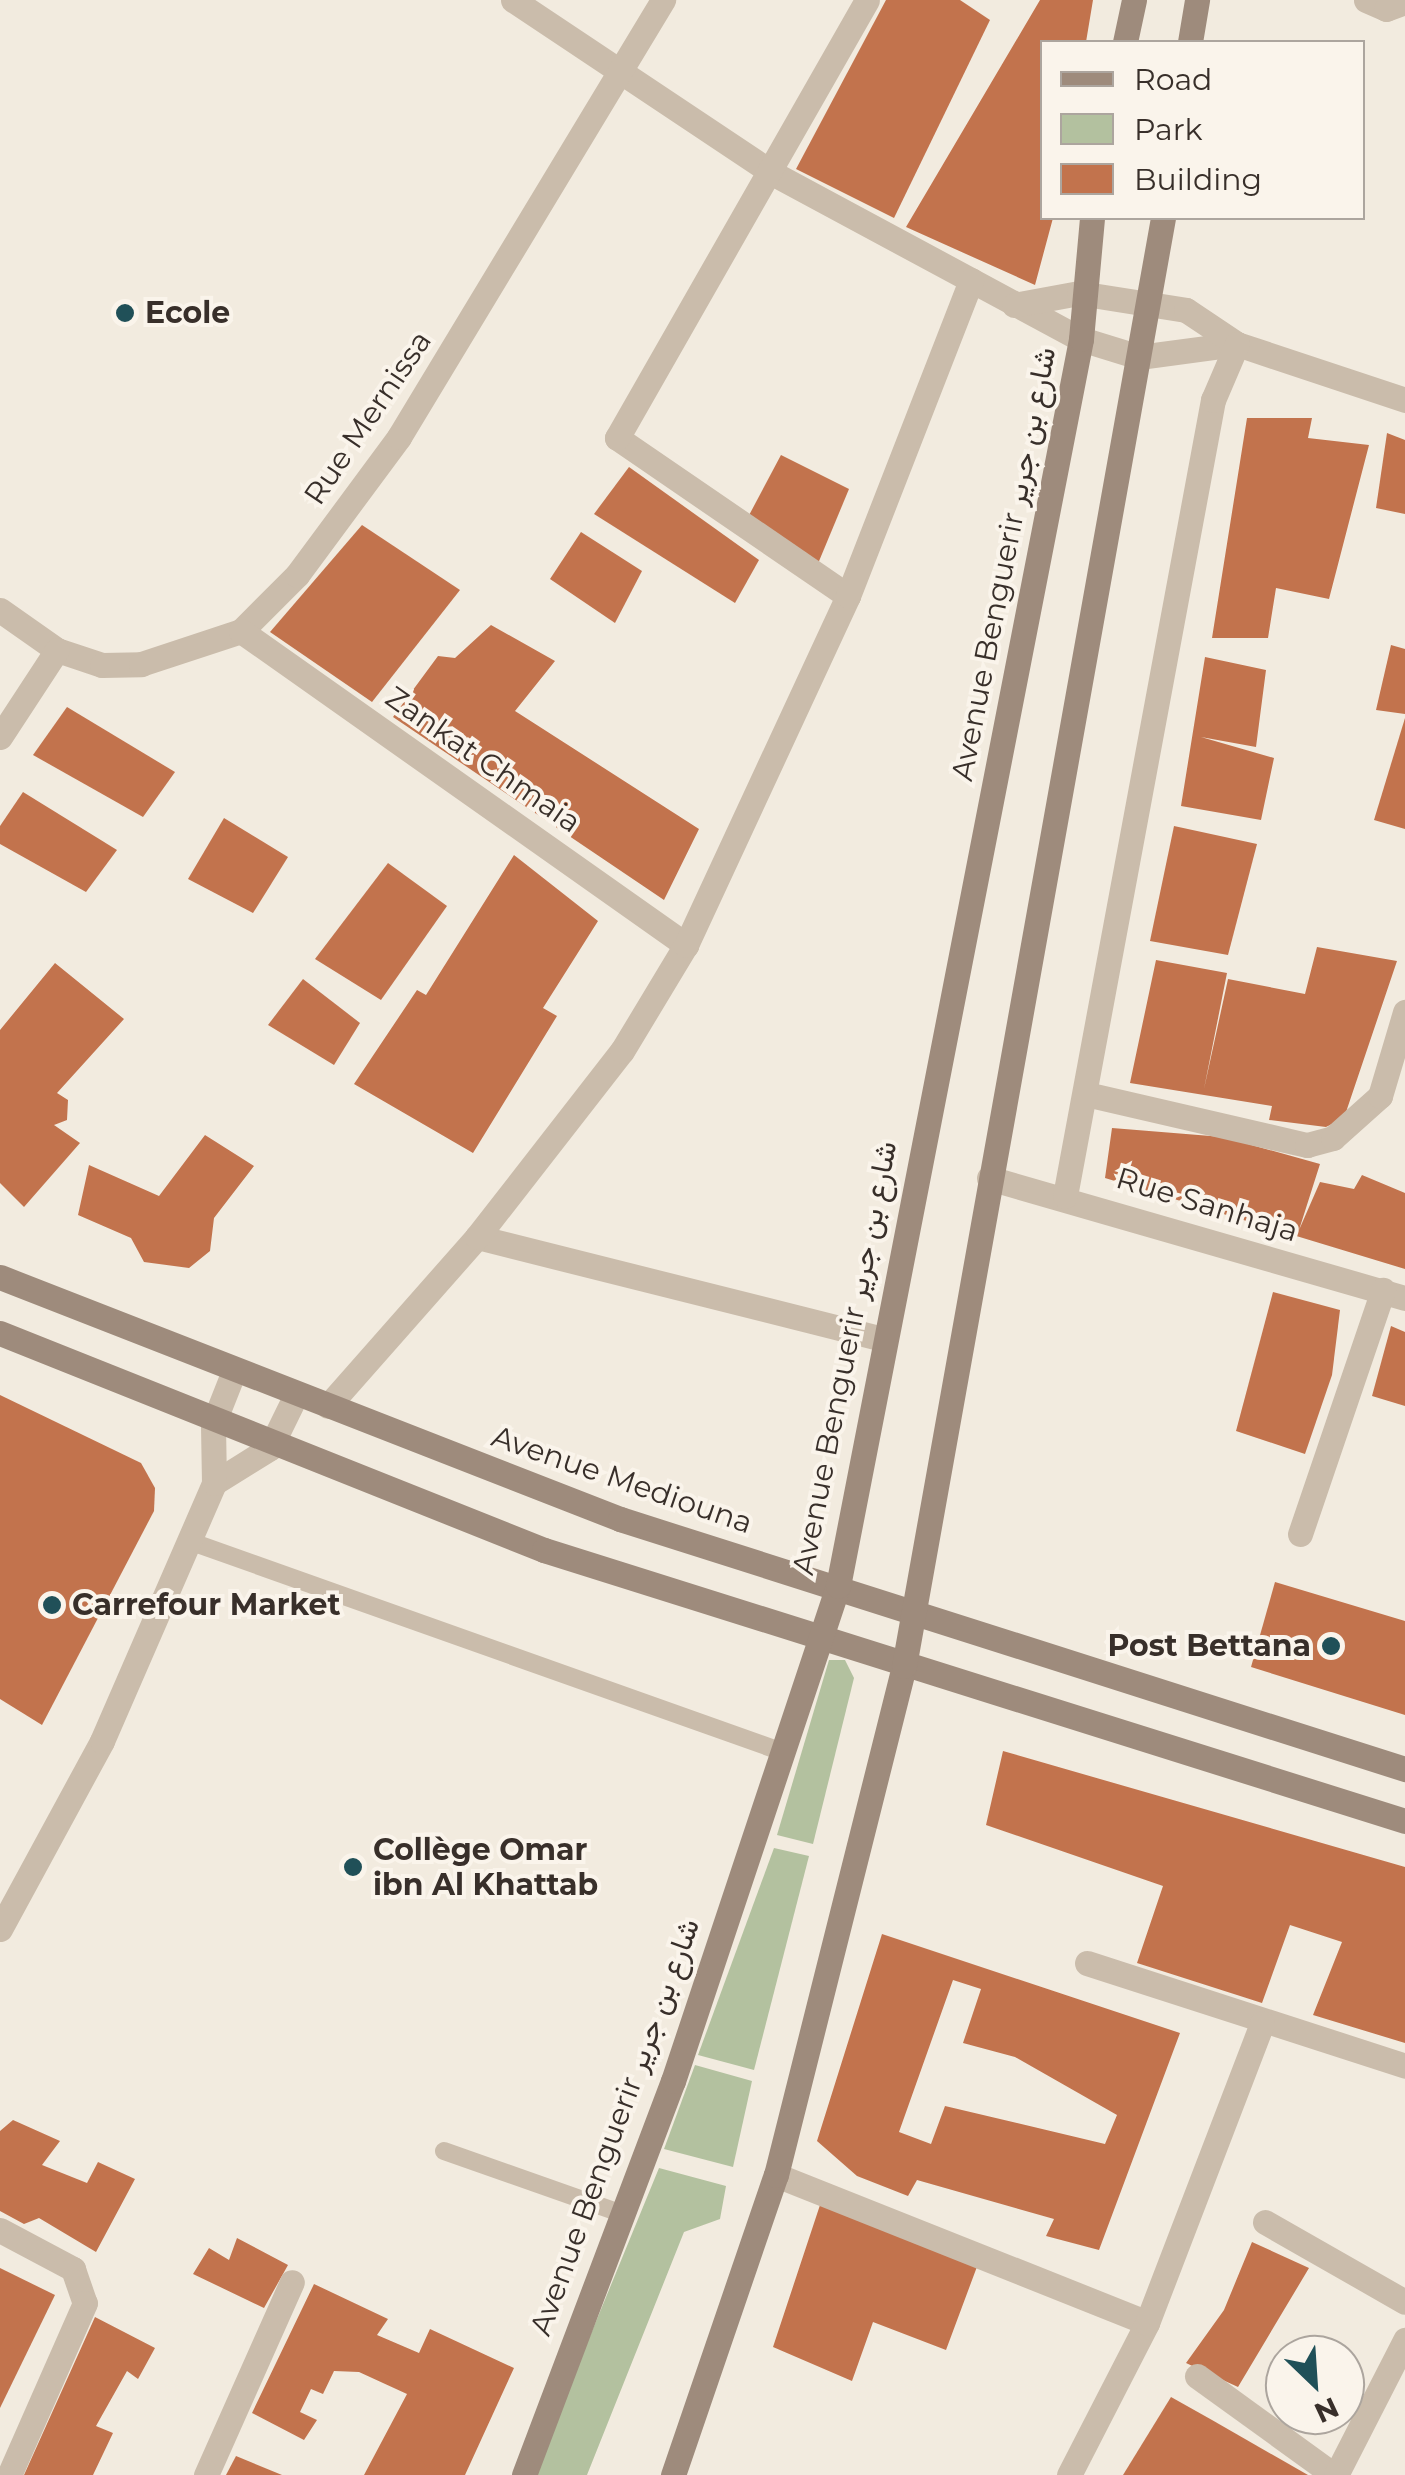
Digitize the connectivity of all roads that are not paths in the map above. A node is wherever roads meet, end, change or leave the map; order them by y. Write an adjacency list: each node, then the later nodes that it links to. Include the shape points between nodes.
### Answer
1 (514, 0): 10 (street)
2 (663, 0): 10 (street, Rue Mernissa)
3 (867, 0): 11 (street)
4 (1134, 0): 8 (main road)
5 (1197, 0): 9 (main road)
6 (1366, 0): 7 (street, via 1386,9)
7 (1405, 2)
8 (1126, 40)
9 (1190, 40)
10 (623, 66): 11 (street); 24 (street, Rue Mernissa, via 400,437 298,575)
11 (774, 174): 14 (street); 22 (street, via 632,398 617,438)
12 (1092, 220): 15 (main road, Avenue Benguerir شارع بن جرير)
13 (1163, 220): 16 (main road)
14 (971, 280): 17 (street); 22 (street)
15 (1079, 293): 16 (street); 17 (street); 18 (main road, Avenue Benguerir شارع بن جرير)
16 (1150, 304): 19 (street, via 1186,310); 20 (main road)
17 (1014, 305): 18 (street)
18 (1081, 338): 20 (street); 36 (main road, Avenue Benguerir شارع بن جرير)
19 (1237, 344): 20 (street); 21 (street); 29 (street, via 1213,400)
20 (1139, 358): 30 (main road)
21 (1405, 400)
22 (848, 596): 27 (street)
23 (0, 610): 25 (street, Rue Mernissa)
24 (241, 631): 25 (street, Rue Mernissa, via 141,664 102,665); 27 (street, Zankat Chmaia)
25 (57, 650): 26 (street)
26 (0, 737)
27 (686, 945): 32 (street, via 622,1051)
28 (1405, 1012): 29 (street, via 1380,1096 1333,1138 1307,1144)
29 (1086, 1094): 31 (street)
30 (989, 1178): 31 (street, Rue Sanhaja); 46 (main road)
31 (1065, 1196): 34 (street, Rue Sanhaja)
32 (477, 1238): 36 (street); 39 (street)
33 (0, 1276): 37 (main road, Avenue Mediouna)
34 (1394, 1294): 43 (street)
35 (0, 1334): 40 (main road)
36 (883, 1338): 45 (main road, Avenue Benguerir شارع بن جرير)
37 (234, 1371): 38 (main road, Avenue Mediouna); 40 (street)
38 (296, 1397): 39 (main road, Avenue Mediouna); 41 (street)
39 (328, 1406): 45 (main road, Avenue Mediouna, via 620,1519)
40 (213, 1424): 41 (main road); 42 (street)
41 (270, 1448): 42 (street); 47 (main road, via 544,1550)
42 (214, 1483): 44 (street)
43 (1300, 1534)
44 (189, 1540): 49 (lane); 52 (street, via 102,1740)
45 (838, 1586): 46 (main road, Avenue Mediouna); 47 (main road, Avenue Benguerir شارع بن جرير)
46 (915, 1610): 48 (main road); 50 (main road, Avenue Mediouna)
47 (816, 1634): 48 (main road); 49 (main road, Avenue Benguerir شارع بن جرير)
48 (904, 1666): 51 (main road); 57 (main road)
49 (780, 1751): 58 (main road, Avenue Benguerir شارع بن جرير)
50 (1405, 1770)
51 (1405, 1821)
52 (0, 1929)
53 (1087, 1962): 54 (street)
54 (1262, 2022): 55 (street); 63 (street)
55 (1405, 2066)
56 (444, 2151): 58 (lane)
57 (776, 2175): 63 (street); 69 (main road)
58 (620, 2213): 68 (main road, Avenue Benguerir شارع بن جرير)
59 (1266, 2222): 62 (street)
60 (0, 2230): 66 (street, via 73,2269 84,2304)
61 (292, 2282): 67 (street)
62 (1405, 2302)
63 (1147, 2323): 70 (street)
64 (1405, 2340): 71 (street)
65 (1197, 2376): 71 (street)
66 (9, 2475)
67 (206, 2475)
68 (524, 2475)
69 (673, 2475)
70 (1069, 2475)
71 (1335, 2475)

